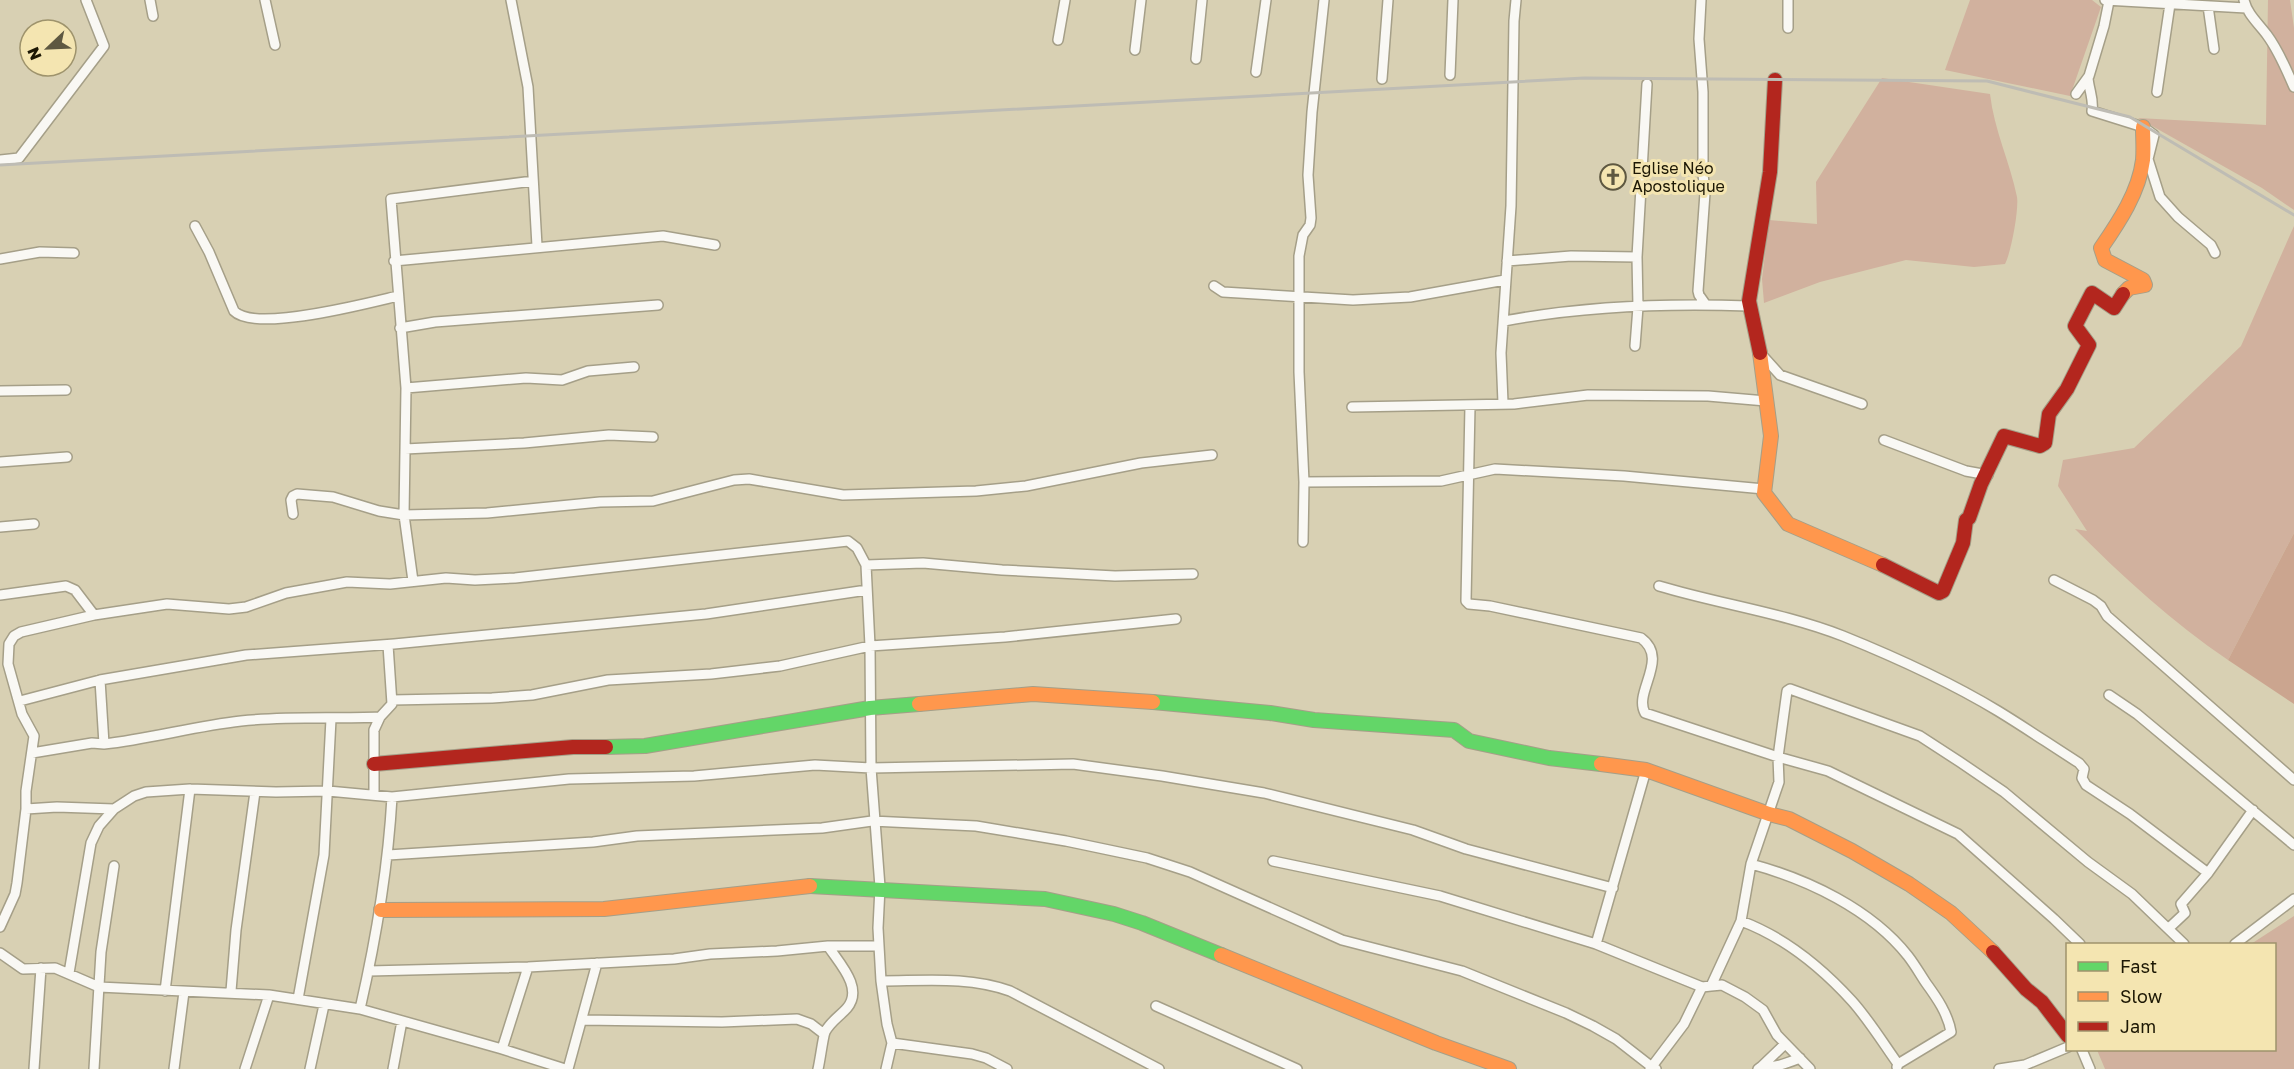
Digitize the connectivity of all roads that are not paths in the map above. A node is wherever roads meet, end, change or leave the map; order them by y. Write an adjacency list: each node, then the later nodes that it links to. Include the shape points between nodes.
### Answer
1 (86, 0): 36 (street, via 104,46 19,158)
2 (150, 0): 19 (street)
3 (265, 0): 22 (street)
4 (511, 0): 37 (street, via 528,87)
5 (1065, 0): 21 (street)
6 (1141, 0): 24 (street)
7 (1202, 0): 25 (street)
8 (1266, 0): 26 (street)
9 (1324, 0): 50 (street, via 1308,175 1311,218 1299,256)
10 (1389, 0): 29 (street)
11 (1453, 0): 27 (street)
12 (1516, 0): 46 (street)
13 (1701, 0): 52 (street, via 1705,193 1698,291)
14 (1788, 0): 20 (street)
15 (2107, 1): 16 (street); 28 (street, via 2104,26)
16 (2170, 4): 18 (street); 33 (street)
17 (2245, 4): 18 (street); 32 (street, via 2281,58)
18 (2208, 6): 23 (street)
19 (153, 16)
20 (1788, 28)
21 (1058, 40)
22 (275, 45)
23 (2214, 49)
24 (1135, 50)
25 (1196, 59)
26 (1256, 72)
27 (1449, 75)
28 (2088, 78): 34 (street); 35 (street, via 2092,111)
29 (1382, 79)
30 (1775, 80): 53 (street, via 1770,172)
31 (1647, 84): 43 (street)
32 (2294, 87)
33 (2157, 92)
34 (2076, 94)
35 (2143, 128): 42 (street, via 2154,135 2148,159 2160,196); 75 (street, via 2139,177 2101,248 2105,260 2143,280 2145,285 2128,288 2114,308 2092,293 2075,326 2089,345 2067,389 2049,414 2045,443 2040,446 2004,436)
36 (0, 160)
37 (533, 182): 40 (street); 45 (street, via 393,198 390,204)
38 (195, 226): 49 (street, via 238,316 258,319 320,314)
39 (715, 245): 40 (street, via 663,236)
40 (537, 246): 45 (street)
41 (74, 253): 44 (street, via 39,252)
42 (2215, 253)
43 (1637, 257): 46 (street, via 1571,256); 54 (street)
44 (0, 259)
45 (394, 261): 49 (street)
46 (1507, 261): 47 (street)
47 (1505, 280): 50 (street, via 1410,297 1353,300); 55 (street)
48 (1214, 286): 50 (street, via 1223,292)
49 (398, 296): 56 (street)
50 (1300, 296): 76 (street)
51 (658, 304): 56 (street)
52 (1706, 305): 53 (street); 54 (street)
53 (1749, 306): 58 (street)
54 (1638, 307): 55 (street, via 1552,312); 57 (street)
55 (1503, 321): 64 (street)
56 (400, 328): 60 (street)
57 (1635, 346)
58 (1761, 353): 63 (street); 65 (street, via 1780,375)
59 (634, 367): 60 (street, via 588,371 554,381 526,378)
60 (406, 388): 70 (street)
61 (0, 390): 62 (street)
62 (66, 390)
63 (1766, 401): 64 (street, via 1708,396 1588,395); 77 (street, via 1771,436)
64 (1503, 404): 66 (street)
65 (1862, 404)
66 (1470, 406): 67 (street); 74 (street)
67 (1352, 407)
68 (652, 437): 70 (street, via 609,435)
69 (1884, 440): 75 (street, via 1966,471)
70 (405, 448): 79 (street)
71 (1212, 455): 79 (street, via 1141,463 989,491 843,495 749,479 653,501)
72 (67, 457): 73 (street)
73 (0, 462)
74 (1468, 475): 76 (street, via 1441,481); 77 (street, via 1495,469 1542,471); 104 (street, via 1469,604 1641,638 1650,646 1653,661 1643,706 1645,713)
75 (1988, 475): 77 (street, via 1966,520 1963,543 1947,582 1939,593 1788,524)
76 (1304, 482): 82 (street)
77 (1764, 489)
78 (293, 514): 79 (street, via 291,500 297,494 333,497)
79 (404, 515): 86 (street)
80 (34, 524): 81 (street)
81 (0, 527)
82 (1303, 542)
83 (866, 565): 84 (street, via 923,563 1115,576); 86 (street, via 848,541 525,577); 88 (street)
84 (1193, 574)
85 (2054, 580): 108 (street, via 2100,606)
86 (413, 581): 90 (street, via 338,583 229,609 167,604)
87 (1659, 586): 124 (street, via 1841,636 1997,710 2079,763 2086,785)
88 (867, 590): 92 (street, via 706,614); 93 (street)
89 (0, 595): 90 (street, via 66,586 75,590)
90 (94, 615): 94 (street, via 17,633 9,644)
91 (1176, 620): 93 (street)
92 (388, 645): 95 (street, via 246,655); 97 (street)
93 (870, 646): 97 (street, via 780,666 711,675 618,679 532,695); 99 (street)
94 (4, 664): 98 (street)
95 (100, 680): 98 (street); 102 (street)
96 (2109, 695): 116 (street)
97 (392, 700): 100 (street)
98 (20, 701): 103 (street, via 34,733)
99 (870, 708): 105 (street, via 645,746 573,747); 106 (street); 107 (street, via 1033,694 1184,704 1314,720 1454,730 1469,741 1538,756)
100 (380, 717): 101 (street); 105 (street, via 374,730)
101 (331, 719): 102 (street, via 243,721); 110 (street)
102 (104, 744): 103 (street)
103 (32, 753): 114 (street)
104 (1779, 758): 117 (street, via 1779,782); 132 (street, via 1790,689 1920,736 2004,792); 133 (street, via 1828,771 1958,834)
105 (374, 764): 112 (street)
106 (871, 768): 113 (street, via 815,765 694,776 569,779); 118 (street); 126 (street, via 1073,764 1162,776 1264,793 1353,814)
107 (1646, 770): 117 (street); 126 (street)
108 (2294, 780)
109 (190, 789): 111 (street); 115 (street, via 146,792); 148 (street)
110 (328, 791): 111 (street); 112 (street); 152 (street, via 324,855)
111 (255, 792): 150 (street)
112 (374, 795): 113 (street)
113 (392, 797): 120 (street)
114 (26, 809): 115 (street); 128 (street, via 17,883)
115 (114, 809): 144 (street, via 93,835)
116 (2253, 810): 119 (street); 124 (street)
117 (1769, 814): 122 (street); 159 (street, via 1789,819 1852,851 1942,907 2003,961)
118 (876, 821): 120 (street, via 822,828 637,836); 125 (street); 168 (street, via 976,826 1147,858 1190,872 1342,940 1462,971 1566,1013 1616,1038)
119 (2294, 845)
120 (388, 855): 129 (street)
121 (1273, 861): 136 (street, via 1440,896)
122 (1750, 864): 130 (street); 167 (street, via 1825,892 1872,922 1907,955 1938,999 1951,1032)
123 (114, 866): 146 (street)
124 (2208, 873): 132 (street, via 2181,904 2185,913)
125 (880, 887): 129 (street, via 806,886 604,909); 138 (street); 183 (street, via 1045,899 1114,914)
126 (1613, 888): 136 (street)
127 (2294, 899): 135 (street)
128 (4, 909): 131 (street)
129 (381, 910): 143 (street)
130 (1742, 921): 147 (street); 167 (street, via 1794,948 1831,980 1853,1002)
131 (0, 927)
132 (2169, 928): 134 (street)
133 (2078, 943)
134 (2182, 943)
135 (2238, 943)
136 (1596, 944): 147 (street)
137 (828, 946): 138 (street); 140 (street); 158 (street, via 852,983 854,993)
138 (879, 946): 145 (street)
139 (0, 953): 142 (street, via 23,969)
140 (597, 963): 141 (street); 156 (street)
141 (528, 967): 143 (street); 163 (street)
142 (41, 968): 144 (street); 170 (street)
143 (369, 971): 155 (street)
144 (69, 973): 146 (street)
145 (881, 981): 160 (street); 181 (street, via 995,985)
146 (99, 987): 148 (street); 171 (street)
147 (1706, 987): 161 (street, via 1722,985 1745,997 1763,1011); 168 (street)
148 (165, 991): 149 (street)
149 (184, 992): 150 (street); 172 (street)
150 (231, 992): 151 (street)
151 (269, 995): 152 (street); 173 (street)
152 (298, 999): 153 (street)
153 (324, 1005): 155 (street); 174 (street)
154 (1156, 1006): 182 (street)
155 (360, 1009): 157 (street)
156 (582, 1020): 158 (street, via 797,1019); 177 (street)
157 (402, 1021): 163 (street); 175 (street)
158 (824, 1034): 178 (street)
159 (2066, 1035)
160 (892, 1043): 179 (street); 180 (street, via 972,1054)
161 (1785, 1044): 166 (street); 169 (street)
162 (2066, 1047): 185 (street, via 2025,1065)
163 (502, 1049): 165 (street)
164 (2082, 1051): 186 (street)
165 (528, 1058): 176 (street); 177 (street)
166 (1800, 1058): 169 (street); 184 (street)
167 (1898, 1067)
168 (1653, 1068)
169 (1760, 1068)
170 (34, 1069)
171 (94, 1069)
172 (174, 1069)
173 (245, 1069)
174 (310, 1069)
175 (393, 1069)
176 (526, 1069)
177 (567, 1069)
178 (818, 1069)
179 (886, 1069)
180 (1007, 1069)
181 (1159, 1069)
182 (1297, 1069)
183 (1509, 1069)
184 (1810, 1069)
185 (1999, 1069)
186 (2090, 1069)

